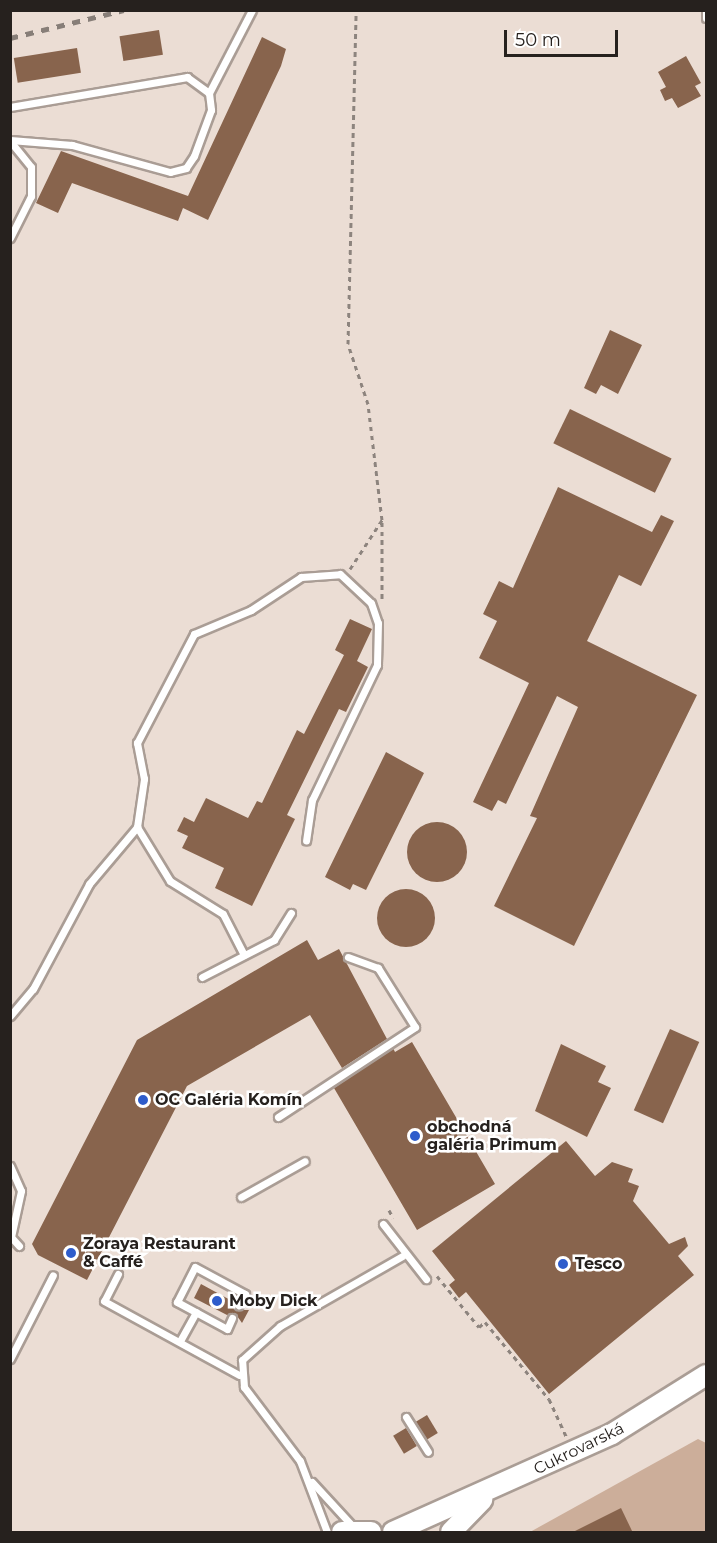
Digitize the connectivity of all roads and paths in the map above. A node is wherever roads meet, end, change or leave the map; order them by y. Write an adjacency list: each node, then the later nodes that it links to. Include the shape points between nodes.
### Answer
1 (252, 10): 5 (lane)
2 (356, 10): 9 (path, via 348,344 368,404)
3 (706, 10): 4 (lane)
4 (706, 18)
5 (209, 93): 6 (lane, via 187,77); 7 (lane, via 211,110 186,168 146,168 72,145)
6 (10, 107)
7 (10, 140): 8 (lane, via 31,167 31,196)
8 (10, 238)
9 (382, 520): 10 (path, via 356,566); 11 (path)
10 (340, 574): 11 (lane, via 371,603); 12 (lane, via 301,577 251,610 194,634 138,743 144,779)
11 (378, 623): 13 (lane, via 377,665 312,800)
12 (137, 827): 15 (lane, via 170,881 224,914); 18 (lane, via 89,884 33,989)
13 (306, 841)
14 (291, 913): 15 (lane, via 274,940)
15 (244, 955): 17 (lane)
16 (348, 957): 19 (lane, via 378,968 415,1027)
17 (202, 977)
18 (10, 1016)
19 (278, 1117)
20 (304, 1161): 22 (lane)
21 (10, 1166): 26 (lane, via 21,1191 11,1237)
22 (241, 1197)
23 (389, 1210): 25 (path)
24 (383, 1224): 27 (lane)
25 (400, 1229)
26 (19, 1246)
27 (402, 1256): 31 (lane); 37 (lane, via 280,1326 242,1360)
28 (432, 1270): 40 (path, via 479,1326 485,1322 549,1399)
29 (118, 1274): 35 (lane, via 104,1301)
30 (53, 1275): 36 (lane)
31 (426, 1279)
32 (239, 1305): 33 (lane, via 245,1294 195,1268 177,1302)
33 (196, 1312): 34 (lane, via 227,1329); 35 (lane)
34 (232, 1318)
35 (180, 1341): 37 (lane)
36 (10, 1359)
37 (239, 1375): 42 (lane)
38 (706, 1375): 43 (main road, Cukrovarská, via 612,1434)
39 (406, 1417): 41 (lane)
40 (570, 1443)
41 (428, 1452)
42 (308, 1478): 45 (lane); 46 (lane)
43 (490, 1492): 44 (main road, Cukrovarská); 49 (main road)
44 (445, 1513): 47 (main road, Cukrovarská); 48 (main road, Cukrovarská)
45 (356, 1531)
46 (327, 1533)
47 (393, 1533)
48 (422, 1533)
49 (451, 1533)

